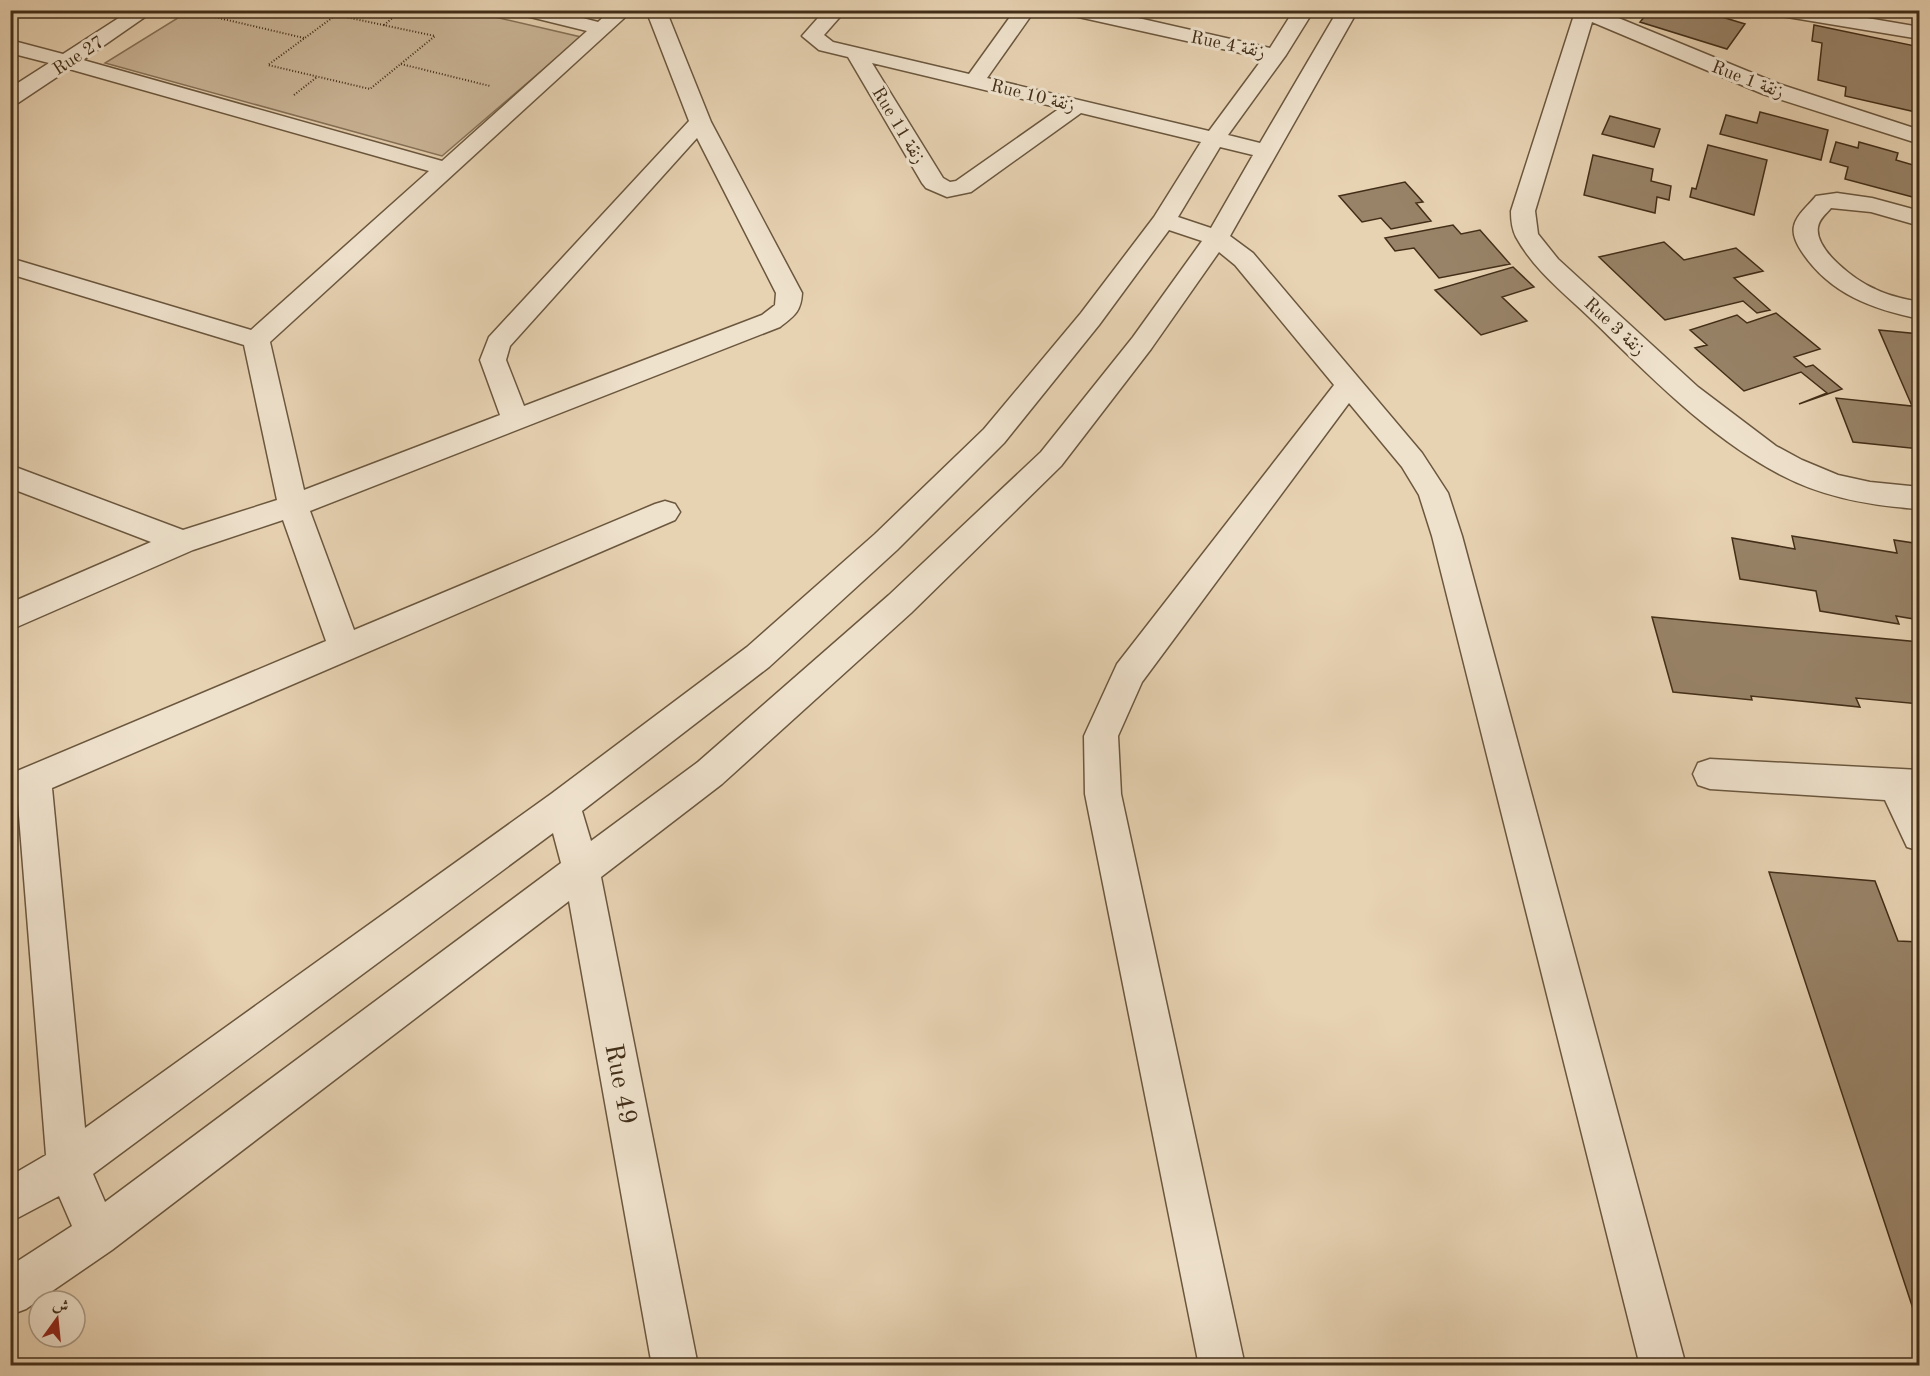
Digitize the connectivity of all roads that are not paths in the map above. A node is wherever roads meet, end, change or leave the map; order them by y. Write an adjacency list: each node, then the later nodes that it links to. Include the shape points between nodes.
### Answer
1 (146, 10): 17 (street, Rue 27)
2 (525, 10): 12 (street)
3 (623, 10): 12 (street)
4 (656, 10): 21 (street)
5 (836, 10): 15 (street, Rue 10 زنقة, via 812,36 819,43)
6 (1025, 10): 18 (street)
7 (1074, 10): 16 (street, Rue 4 زنقة)
8 (1304, 10): 16 (street)
9 (1348, 10): 24 (street)
10 (1781, 10): 13 (street)
11 (1582, 12): 22 (street, Rue 1 زنقة, via 1771,89); 35 (street, Rue 3 زنقة, via 1523,210 1523,223 1536,249 1680,385 1772,458 1843,487)
12 (603, 29): 25 (street)
13 (1920, 33)
14 (10, 46): 17 (street)
15 (856, 54): 18 (street, Rue 10 زنقة); 20 (street, Rue 11 زنقة, via 933,183 947,190 963,187)
16 (1276, 55): 23 (street)
17 (66, 63): 19 (street, Rue 27); 25 (street)
18 (975, 80): 20 (street, Rue 10 زنقة)
19 (10, 98)
20 (1077, 106): 23 (street, Rue 10 زنقة)
21 (700, 122): 33 (street, via 498,343 493,360); 33 (street, via 789,293 788,308 771,321)
22 (1920, 137)
23 (1214, 139): 24 (street, Rue 10 زنقة); 27 (street)
24 (1266, 152): 28 (street)
25 (446, 169): 31 (street)
26 (1920, 219): 30 (street, via 1869,203 1824,201 1806,224 1805,238 1816,255 1863,295)
27 (1164, 220): 28 (street); 44 (street, via 1090,320 1001,427 944,485 758,657)
28 (1217, 238): 32 (street, via 1244,259); 46 (street, via 1142,343 1051,459 900,604 710,773)
29 (10, 266): 31 (street)
30 (1920, 311)
31 (255, 340): 36 (street)
32 (1350, 383): 52 (street, via 1129,674 1101,736 1102,794); 53 (street, via 1433,493 1447,536)
33 (516, 420): 36 (street)
34 (10, 476): 38 (street)
35 (1920, 498)
36 (293, 506): 38 (street); 40 (street)
37 (665, 512): 40 (street)
38 (182, 542): 39 (street)
39 (10, 617)
40 (345, 648): 42 (street)
41 (1710, 774): 43 (street)
42 (22, 785): 47 (street)
43 (1908, 786): 45 (street)
44 (563, 805): 46 (street, Rue 49); 47 (street)
45 (1920, 835)
46 (582, 872): 49 (street); 51 (street, Rue 49)
47 (68, 1166): 48 (street); 49 (street)
48 (10, 1201)
49 (97, 1235): 50 (street)
50 (10, 1293)
51 (675, 1365)
52 (1222, 1365)
53 (1663, 1365)

